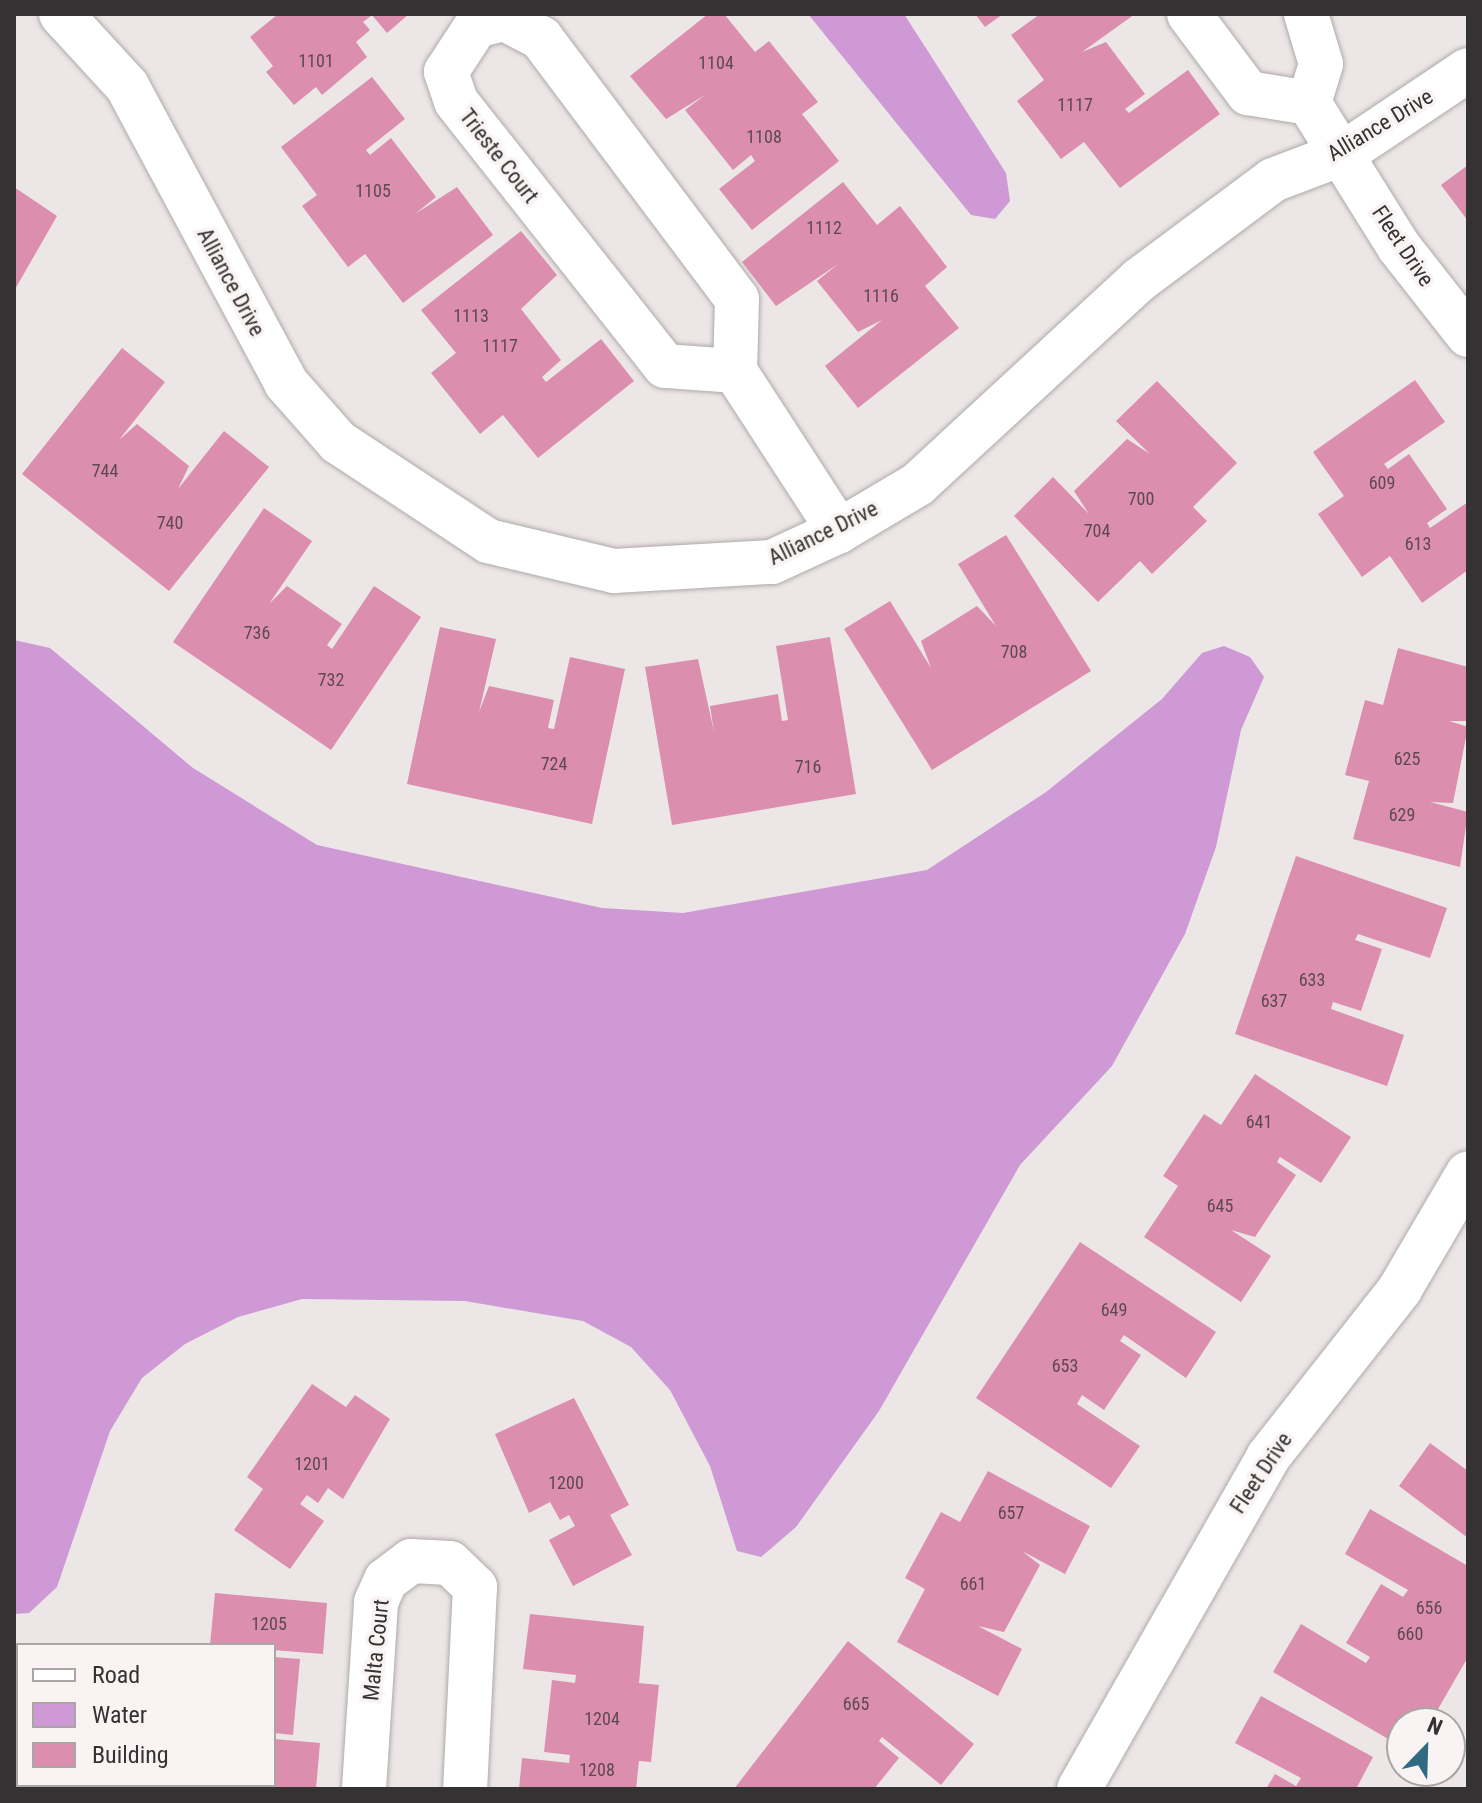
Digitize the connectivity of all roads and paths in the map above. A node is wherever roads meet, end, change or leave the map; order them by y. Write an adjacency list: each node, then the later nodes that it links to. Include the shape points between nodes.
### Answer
1 (61, 14): 9 (street, Alliance Drive, via 127,86 286,383 338,442 417,501 488,541 614,571 772,562)
2 (1189, 14): 5 (street, via 1248,93)
3 (1306, 14): 5 (street, via 1321,64)
4 (1468, 70): 6 (street, Alliance Drive)
5 (1309, 103): 6 (street, Fleet Drive)
6 (1344, 153): 7 (street, Fleet Drive, via 1399,247); 9 (street, Alliance Drive, via 1273,180 1151,271 918,484)
7 (1468, 335)
8 (735, 371): 8 (street, Trieste Court, via 737,299 541,38 505,19 476,26 446,72 456,101 665,366); 9 (street)
9 (839, 531)
10 (1468, 1173): 13 (street, Fleet Drive, via 1400,1289 1268,1457)
11 (364, 1789): 12 (street, Malta Court, via 376,1602 386,1580 411,1561 450,1563 475,1587)
12 (465, 1789)
13 (1079, 1789)

